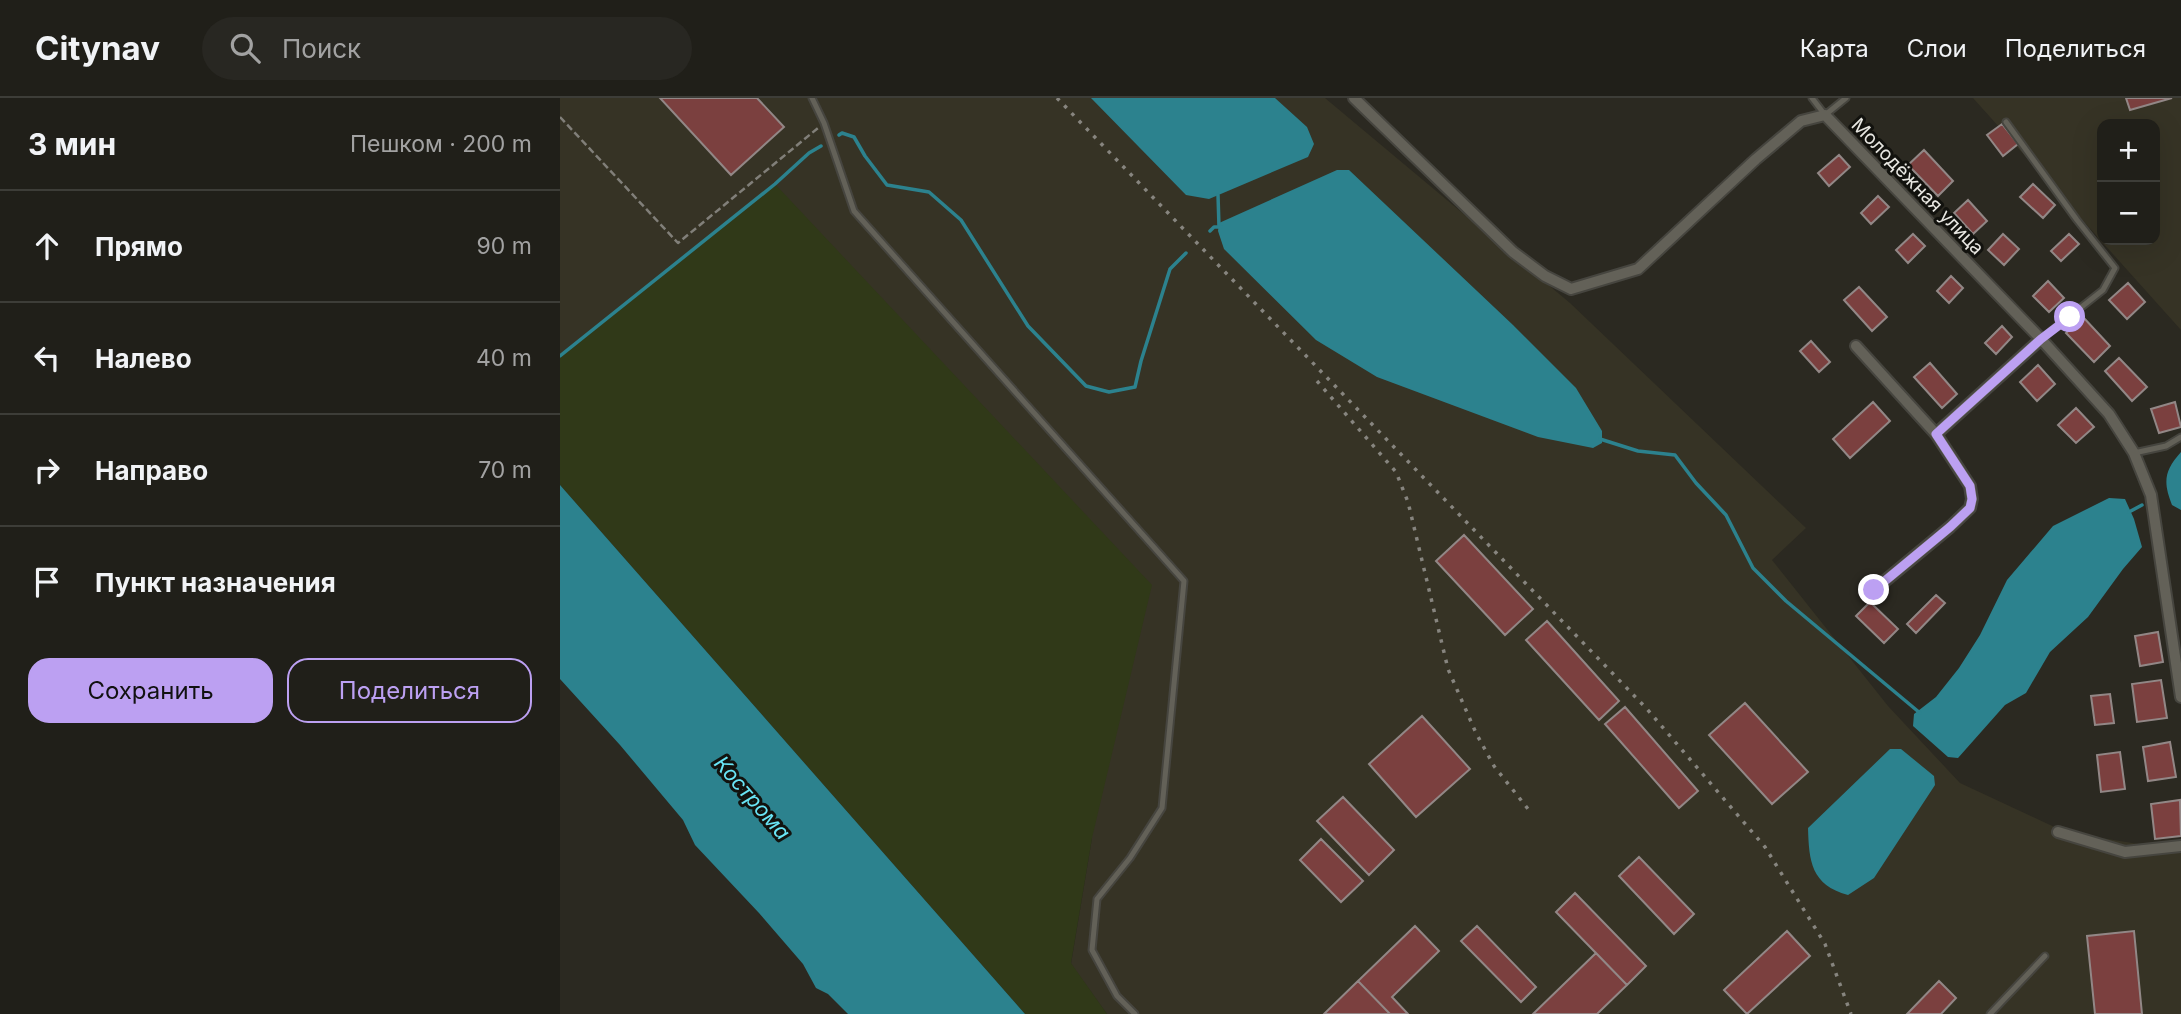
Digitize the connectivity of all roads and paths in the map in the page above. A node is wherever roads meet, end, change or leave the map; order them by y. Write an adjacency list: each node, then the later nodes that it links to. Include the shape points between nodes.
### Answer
1 (812, 98): 8 (lane)
2 (1354, 98): 5 (street, Молодёжная улица, via 1513,252 1571,289 1638,269 1801,121)
3 (1812, 98): 5 (lane)
4 (1846, 98): 5 (lane)
5 (1825, 115): 9 (street, Молодёжная улица)
6 (560, 117): 8 (path, via 678,243)
7 (2006, 122): 9 (lane, via 2115,268 2103,290)
8 (824, 124): 20 (lane, via 854,211 1184,581 1162,808 1097,900 1092,950 1116,996)
9 (2041, 339): 11 (street); 13 (street, Молодёжная улица, via 2109,414)
10 (1856, 346): 11 (street)
11 (1936, 434): 14 (street, via 1970,486 1970,508)
12 (2181, 437): 13 (lane)
13 (2134, 453): 15 (street, Молодёжная улица, via 2151,495)
14 (1874, 590)
15 (2176, 620): 16 (street, Молодёжная улица)
16 (2181, 697)
17 (2058, 832): 18 (street, via 2125,852)
18 (2181, 846)
19 (2045, 956): 21 (lane)
20 (1135, 1014)
21 (1990, 1014)

